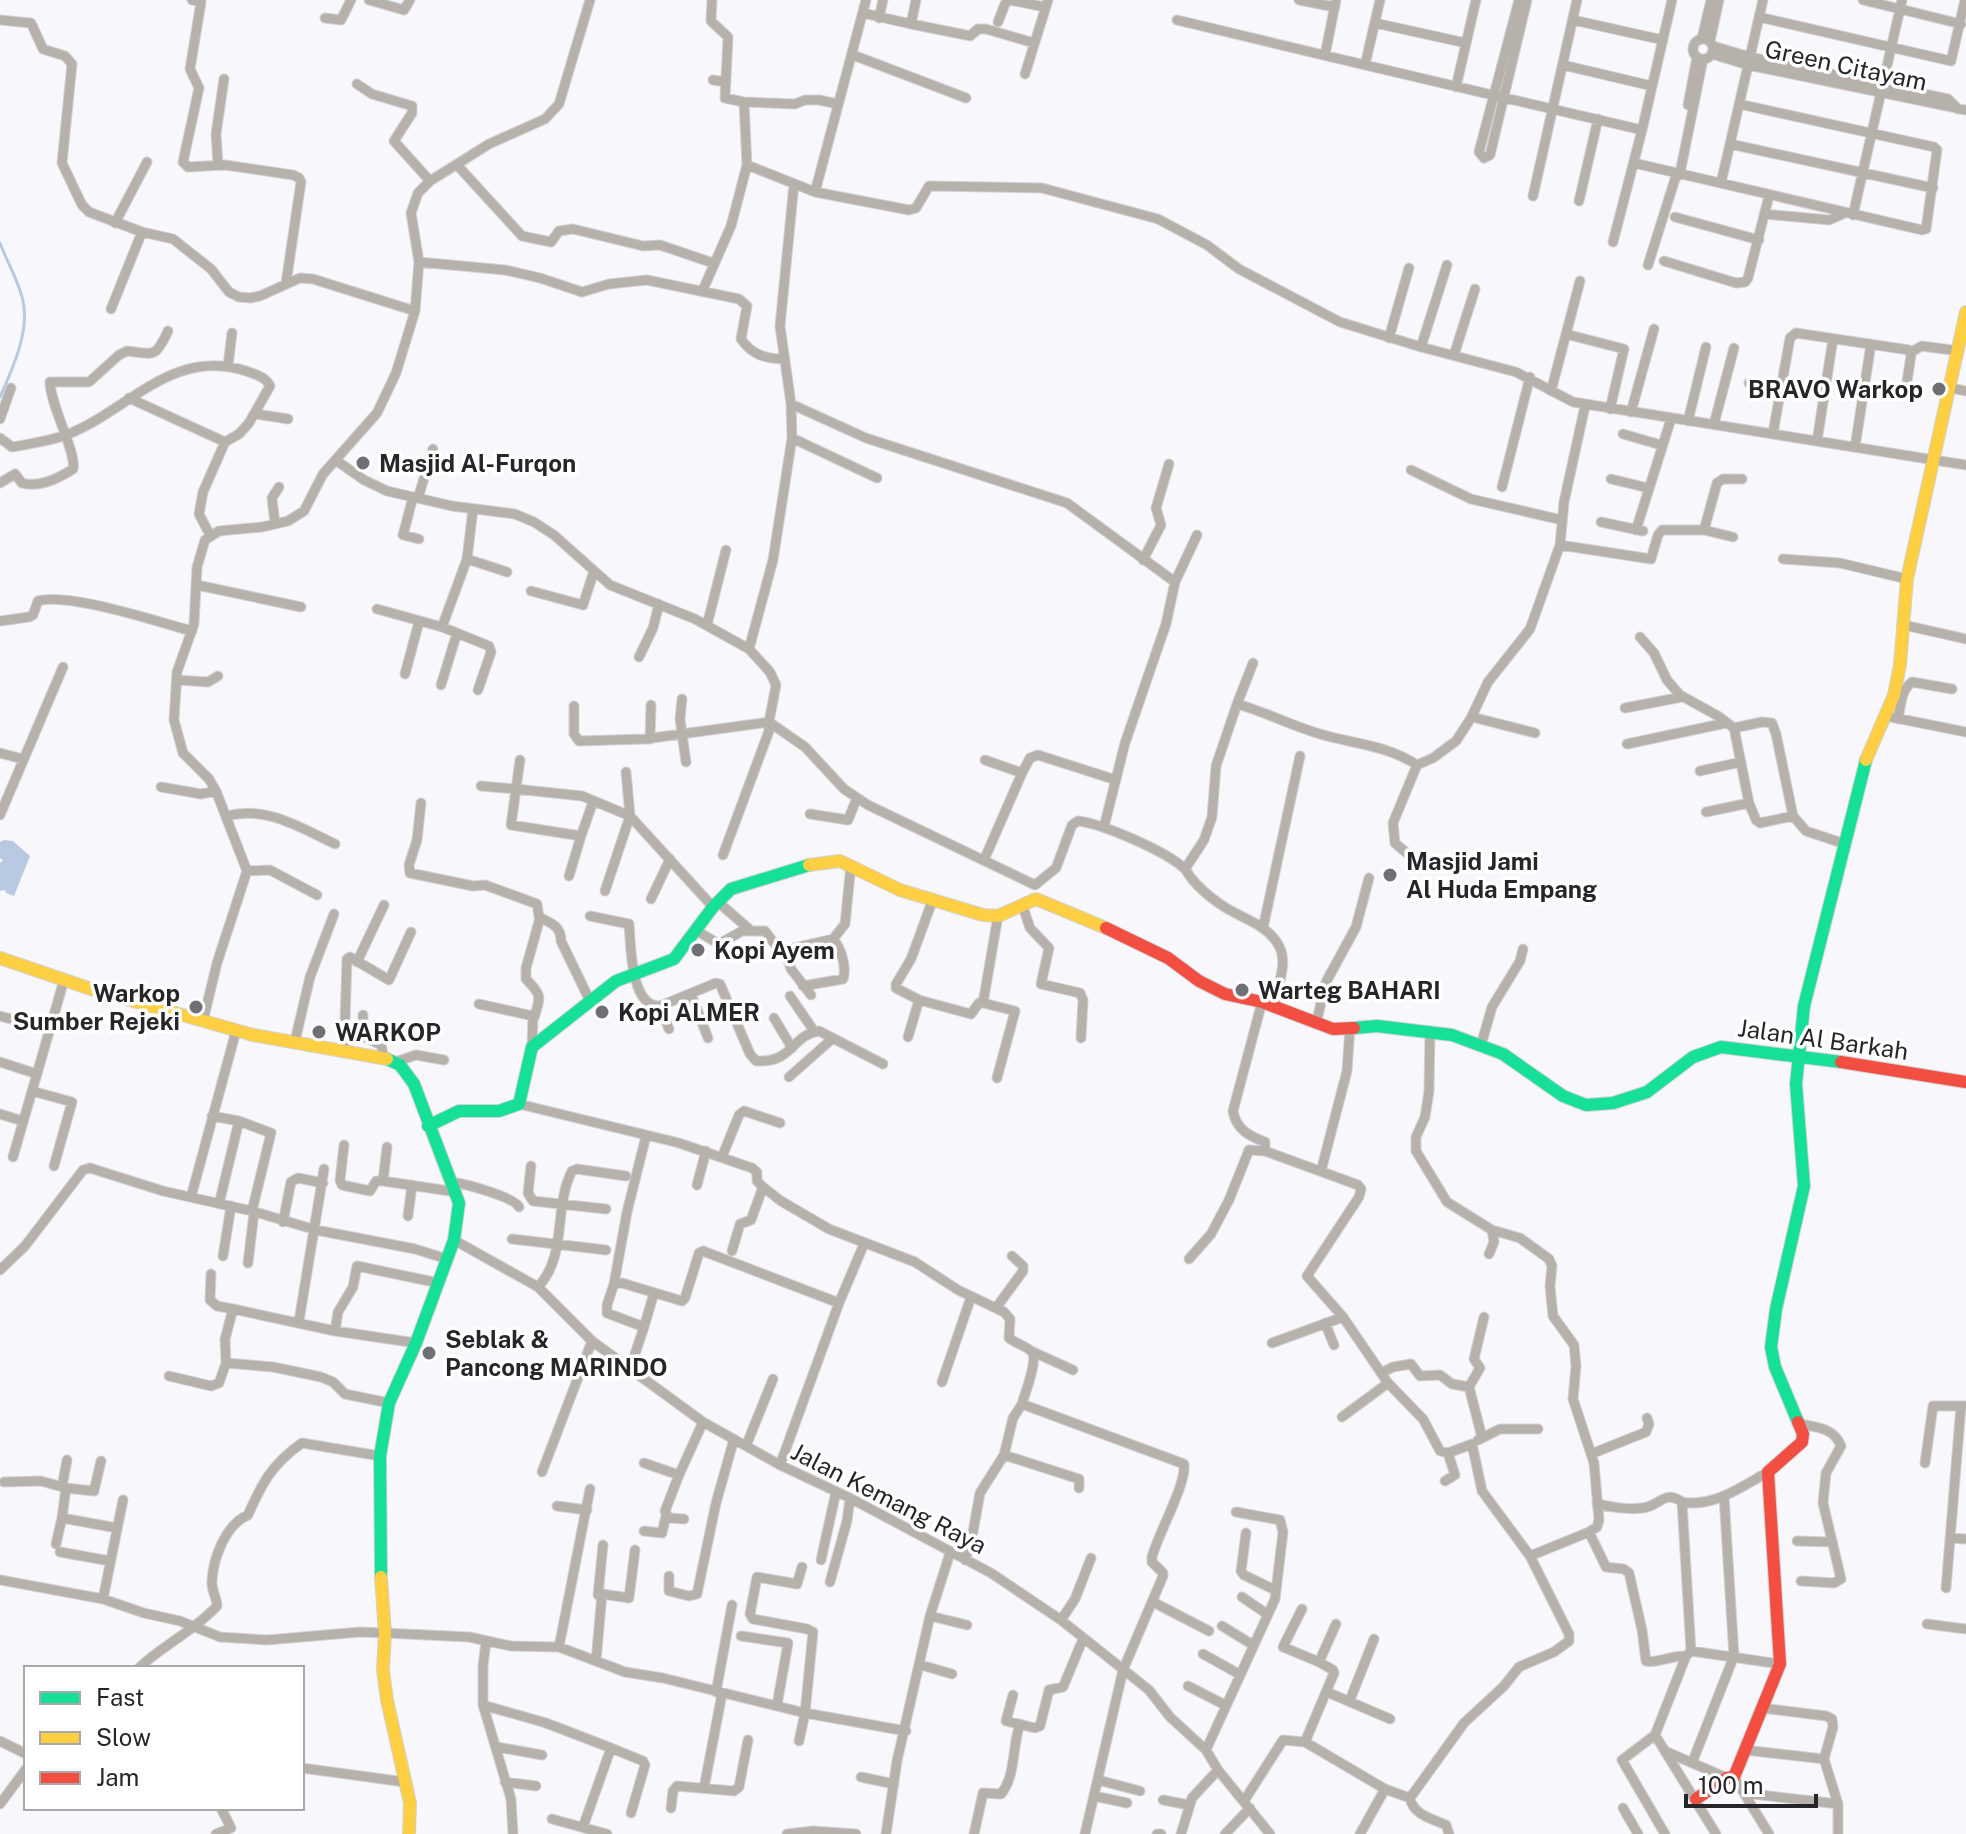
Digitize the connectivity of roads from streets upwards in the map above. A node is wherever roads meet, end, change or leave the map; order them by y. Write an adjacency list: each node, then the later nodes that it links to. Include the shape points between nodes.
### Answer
1 (192, 0): 69 (street, via 201,2 190,69 199,88 183,162 188,167)
2 (351, 0): 28 (street, via 341,20)
3 (369, 0): 4 (street, via 404,10)
4 (410, 0)
5 (590, 0): 71 (street, via 555,110)
6 (712, 0): 50 (street, via 711,21 728,37)
7 (866, 0): 26 (street)
8 (883, 0): 29 (street)
9 (916, 0): 35 (street)
10 (1010, 0): 23 (street); 33 (street)
11 (1299, 0): 24 (street)
12 (1380, 0): 34 (street)
13 (1476, 0): 39 (street)
14 (1519, 0): 55 (street)
15 (1527, 0): 57 (street)
16 (1577, 0): 32 (street)
17 (1672, 0): 37 (street)
18 (1711, 0): 41 (street)
19 (1719, 0): 41 (street)
20 (1763, 0): 27 (street)
21 (1863, 0): 25 (street)
22 (1965, 0): 36 (street)
23 (1046, 4): 38 (street)
24 (1336, 4): 43 (street)
25 (1901, 4): 36 (street); 40 (street)
26 (863, 13): 29 (street); 42 (street)
27 (1759, 17): 40 (street); 44 (street)
28 (325, 18)
29 (879, 18): 35 (street)
30 (0, 20): 85 (street, via 31,23 43,49 69,59 63,168 84,209)
31 (1177, 20): 43 (street)
32 (1573, 20): 37 (street); 46 (street)
33 (998, 22)
34 (1375, 23): 39 (street); 45 (street)
35 (911, 24): 38 (street, via 970,36 986,29)
36 (1961, 24): 40 (street, via 1951,61)
37 (1663, 40): 52 (street)
38 (1034, 43): 47 (street)
39 (1466, 43): 53 (street)
40 (1891, 48): 54 (street)
41 (1706, 49): 44 (street, Green Citayam); 73 (street)
42 (853, 55): 56 (street); 59 (street)
43 (1325, 55): 45 (street)
44 (1749, 61): 54 (street, Green Citayam); 60 (street)
45 (1365, 65): 53 (street)
46 (1563, 65): 52 (street); 61 (street)
47 (1025, 74)
48 (224, 79): 69 (street)
49 (713, 80): 50 (street)
50 (726, 82): 58 (street, via 725,98)
51 (357, 84): 74 (street, via 412,106 394,141)
52 (1652, 86): 64 (street)
53 (1456, 87): 55 (street)
54 (1882, 89): 62 (street, Green Citayam, via 1948,99); 65 (street)
55 (1493, 95): 57 (street); 57 (street, via 1479,152 1484,158 1490,155)
56 (966, 98)
57 (1505, 98): 61 (street)
58 (744, 102): 59 (street); 70 (street)
59 (838, 104): 78 (street)
60 (1739, 104): 65 (street); 66 (street)
61 (1553, 109): 63 (street); 79 (street)
62 (1962, 109)
63 (1598, 119): 64 (street); 81 (street)
64 (1642, 130): 68 (street)
65 (1872, 134): 72 (street); 77 (street, via 1934,147)
66 (1730, 144): 72 (street); 75 (street)
67 (147, 162): 85 (street)
68 (1634, 163): 73 (street); 88 (street)
69 (218, 165): 96 (street, via 300,180)
70 (747, 165): 76 (street); 91 (street, via 731,226)
71 (458, 166): 74 (street); 91 (street, via 522,236 551,242 567,228 639,246 660,245)
72 (1863, 173): 77 (street); 83 (street)
73 (1676, 175): 75 (street); 93 (street)
74 (430, 181): 90 (street, via 414,200 411,213)
75 (1721, 183): 80 (street)
76 (794, 184): 78 (street); 115 (street, via 780,314)
77 (1933, 188): 83 (street, via 1924,230)
78 (815, 192): 106 (street, via 909,210 916,208 929,186 1052,189 1169,224 1316,312)
79 (1533, 196)
80 (1769, 196): 82 (street); 83 (street)
81 (1579, 201)
82 (1764, 214): 83 (street, via 1829,220); 87 (street)
83 (1849, 214)
84 (1675, 217): 87 (street)
85 (115, 223): 86 (street)
86 (142, 232): 96 (street, via 179,243 239,297 260,296); 99 (street)
87 (1759, 240): 89 (street, via 1748,278 1740,283)
88 (1613, 242)
89 (1664, 261)
90 (419, 262): 98 (street, via 505,270 582,292 647,280); 100 (street)
91 (713, 263): 98 (street)
92 (1447, 265): 109 (street)
93 (1648, 265)
94 (1409, 268): 106 (street)
95 (1580, 281): 105 (street)
96 (286, 283): 100 (street, via 313,279)
97 (1475, 289): 114 (street)
98 (702, 292): 115 (street, via 744,302 743,344 761,357)
99 (111, 309)
100 (415, 311): 147 (street, via 389,392)
101 (1966, 312): 112 (street)
102 (1654, 329): 129 (street)
103 (168, 331): 138 (street, via 154,353 127,351 89,382 50,382)
104 (232, 333): 116 (street)
105 (1566, 334): 123 (street); 128 (street, via 1624,349)
106 (1389, 338): 109 (street)
107 (1833, 339): 108 (street); 120 (street, via 1792,336); 141 (street)
108 (1871, 344): 113 (street); 144 (street)
109 (1421, 347): 114 (street)
110 (1706, 347): 134 (street)
111 (1734, 348): 135 (street)
112 (1959, 351): 113 (street, via 1922,346); 122 (street)
113 (1911, 352): 121 (street)
114 (1454, 355): 117 (street)
115 (785, 359): 126 (street)
116 (228, 366): 125 (street, via 185,369); 130 (street, via 270,382)
117 (1530, 377): 123 (street); 156 (street)
118 (1749, 383): 120 (street)
119 (11, 388): 131 (street)
120 (1781, 388): 136 (street)
121 (1906, 388)
122 (1951, 388): 124 (street); 146 (street)
123 (1551, 391): 127 (street)
124 (1966, 391)
125 (129, 398): 138 (street); 142 (street)
126 (791, 404): 140 (street); 172 (street, via 866,438 1067,503)
127 (1585, 406): 128 (street); 160 (street)
128 (1610, 409): 129 (street)
129 (1631, 412): 133 (street)
130 (256, 414): 132 (street); 142 (street)
131 (0, 419)
132 (288, 419)
133 (1671, 419): 134 (street); 143 (street)
134 (1688, 421): 135 (street)
135 (1714, 424): 136 (street)
136 (1773, 433): 141 (street)
137 (1623, 434): 143 (street)
138 (64, 436): 139 (street, via 12,447); 154 (street, via 73,469 30,485 15,474)
139 (0, 438)
140 (792, 438): 151 (street); 191 (street, via 773,560)
141 (1817, 441): 144 (street)
142 (225, 442): 164 (street, via 199,503)
143 (1661, 445): 157 (street)
144 (1855, 447): 146 (street)
145 (433, 449): 158 (street)
146 (1934, 459): 149 (street); 175 (street)
147 (337, 461): 158 (street, via 373,486); 162 (street, via 317,483 304,511)
148 (1169, 464): 172 (street, via 1156,508 1161,525)
149 (1966, 465)
150 (1411, 470): 160 (street, via 1471,499)
151 (877, 478)
152 (1611, 479): 157 (street)
153 (1742, 479): 163 (street, via 1717,483)
154 (0, 483)
155 (279, 487): 162 (street, via 272,498)
156 (1502, 487)
157 (1648, 488): 161 (street, via 1640,531)
158 (416, 497): 159 (street); 167 (street, via 403,535)
159 (473, 509): 170 (street); 173 (street, via 534,522)
160 (1562, 520): 168 (street)
161 (1601, 522)
162 (275, 524): 164 (street)
163 (1704, 530): 166 (street); 168 (street, via 1662,530 1649,560)
164 (210, 535): 177 (street, via 199,557)
165 (1197, 535): 176 (street)
166 (1733, 537)
167 (419, 539)
168 (1560, 545): 207 (street, via 1530,629 1488,682)
169 (726, 550): 184 (street)
170 (467, 559): 174 (street); 186 (street)
171 (1783, 559): 175 (street, via 1840,563)
172 (1143, 560): 176 (street)
173 (594, 571): 178 (street, via 583,605); 179 (street, via 610,585)
174 (507, 572)
175 (1907, 579): 185 (street)
176 (1175, 582): 227 (street)
177 (197, 585): 180 (street); 187 (street)
178 (531, 591)
179 (659, 604): 184 (street); 192 (street)
180 (301, 607)
181 (377, 609): 183 (street)
182 (0, 621): 187 (street, via 29,617 38,601 56,598)
183 (419, 622): 186 (street); 195 (street)
184 (707, 625): 191 (street)
185 (1904, 625): 190 (street); 208 (street)
186 (442, 627): 188 (street)
187 (192, 631): 197 (street)
188 (457, 633): 198 (street); 200 (street, via 490,648)
189 (1640, 637): 201 (street)
190 (1966, 639)
191 (749, 649): 209 (street, via 776,685)
192 (639, 657)
193 (1253, 663): 203 (street)
194 (63, 667): 218 (street)
195 (405, 674)
196 (218, 676): 197 (street, via 208,682)
197 (177, 680): 231 (street, via 174,720 179,745)
198 (441, 685)
199 (1952, 689): 208 (street, via 1909,683)
200 (478, 690)
201 (1682, 697): 206 (street); 210 (street)
202 (682, 699): 213 (street)
203 (1237, 704): 223 (street, via 1320,734 1375,746); 251 (street, via 1216,766 1212,817)
204 (651, 705): 214 (street)
205 (574, 706): 214 (street, via 579,741)
206 (1625, 708)
207 (1472, 717): 212 (street); 223 (street, via 1449,746)
208 (1892, 718): 211 (street); 245 (street, via 1867,758)
209 (769, 722): 213 (street); 232 (street, via 805,747); 246 (street)
210 (1730, 726): 215 (street); 222 (street); 241 (street, via 1772,723)
211 (1966, 732)
212 (1535, 733)
213 (682, 736): 214 (street); 221 (street)
214 (650, 739)
215 (1627, 744)
216 (0, 753): 218 (street)
217 (1300, 756): 268 (street)
218 (23, 759): 238 (street)
219 (520, 760): 230 (street)
220 (985, 760): 226 (street)
221 (686, 762)
222 (1741, 762): 224 (street); 235 (street)
223 (1417, 765): 247 (street, via 1393,823 1395,843)
224 (1700, 771)
225 (626, 772): 240 (street)
226 (1022, 773): 227 (street, via 1038,755); 249 (street)
227 (1116, 780): 242 (street)
228 (481, 786): 230 (street)
229 (161, 787): 231 (street, via 201,794)
230 (516, 789): 233 (street, via 582,796); 243 (street, via 514,827)
231 (216, 791): 239 (street)
232 (857, 798): 237 (street, via 848,820); 249 (street)
233 (593, 802): 240 (street); 243 (street)
234 (421, 803): 267 (street, via 410,873 485,885 532,900)
235 (1749, 803): 236 (street); 241 (street, via 1760,823)
236 (1706, 812)
237 (810, 814)
238 (0, 815)
239 (227, 816): 244 (street, via 246,811 273,816); 252 (street)
240 (630, 816): 248 (street); 256 (street)
241 (1793, 816): 245 (street, via 1806,831)
242 (1104, 827): 251 (street); 255 (street, via 1075,822 1056,868)
243 (581, 836): 253 (street)
244 (335, 844)
245 (1845, 844): 311 (street, via 1811,974)
246 (723, 855)
247 (1409, 855)
248 (670, 859): 258 (street); 262 (street)
249 (984, 860): 255 (street)
250 (851, 865): 259 (street, via 900,890); 262 (street, via 826,861 774,873 731,889); 272 (street, via 845,924)
251 (1185, 869): 268 (street, via 1219,903)
252 (247, 871): 257 (street, via 270,870); 294 (street)
253 (569, 876)
254 (1369, 878): 295 (street, via 1356,927 1326,982)
255 (1035, 885): 260 (street)
256 (605, 891)
257 (317, 895)
258 (651, 899)
259 (933, 899): 266 (street); 283 (street, via 896,984)
260 (1036, 899): 263 (street); 287 (street, Jalan Al Barkah, via 1125,936 1211,988)
261 (384, 905): 276 (street)
262 (716, 905): 269 (street); 270 (street)
263 (1023, 907): 266 (street); 304 (street, via 1030,928 1049,948 1041,984 1080,993)
264 (334, 914): 306 (street, via 310,977)
265 (590, 916): 277 (street, via 629,924)
266 (998, 916): 285 (street)
267 (540, 918): 284 (street, via 561,932); 291 (street, via 526,968 526,979 540,998)
268 (1263, 928): 287 (street, via 1281,949 1283,960)
269 (749, 929): 270 (street, via 721,944); 274 (street, via 765,931)
270 (697, 931): 277 (street, via 674,959)
271 (411, 932): 276 (street, via 389,980)
272 (833, 939): 274 (street); 279 (street, via 844,976)
273 (1523, 949): 307 (street, via 1492,1007)
274 (785, 950): 279 (street)
275 (0, 958): 278 (street)
276 (357, 962): 310 (street, via 348,957 345,972)
277 (633, 977): 284 (street, via 616,981); 288 (street, via 646,1002)
278 (64, 980): 294 (street); 297 (street)
279 (803, 986): 281 (street)
280 (691, 994): 288 (street); 303 (street); 309 (street, via 720,984 756,1061 781,1059)
281 (811, 995)
282 (790, 996): 300 (street)
283 (919, 1000): 285 (street, via 971,1014); 302 (street)
284 (590, 1001): 308 (street)
285 (983, 1003): 318 (street, via 1015,1011)
286 (479, 1004): 291 (street)
287 (1268, 1004): 295 (street, Jalan Al Barkah); 332 (street, via 1233,1111 1243,1131 1265,1142)
288 (660, 1006): 292 (street); 298 (street)
289 (363, 1015): 312 (street, via 363,1036 381,1045)
290 (0, 1016): 297 (street)
291 (534, 1018): 308 (street)
292 (640, 1018)
293 (774, 1018): 309 (street)
294 (203, 1021): 299 (street)
295 (1316, 1024): 296 (street, Jalan Al Barkah)
296 (1350, 1027): 301 (street, Jalan Al Barkah); 338 (street, via 1347,1071)
297 (49, 1029): 316 (street)
298 (669, 1029)
299 (236, 1031): 306 (street); 323 (street)
300 (814, 1031): 305 (street); 309 (street)
301 (1430, 1031): 307 (street, Jalan Al Barkah); 356 (street, via 1429,1091 1416,1151 1447,1202)
302 (908, 1037)
303 (708, 1038)
304 (1081, 1038)
305 (832, 1039): 315 (street); 317 (street)
306 (295, 1041): 310 (street)
307 (1481, 1045): 311 (street, Jalan Al Barkah, via 1572,1101 1600,1105 1647,1092 1710,1049)
308 (532, 1047): 321 (street)
309 (792, 1048)
310 (344, 1052): 312 (street)
311 (1798, 1055): 319 (street, Jalan Al Barkah); 405 (street, via 1804,1186 1771,1347)
312 (390, 1060): 313 (street, via 416,1055); 327 (street, via 414,1084)
313 (444, 1060)
314 (0, 1062): 316 (street)
315 (883, 1064)
316 (37, 1074): 320 (street)
317 (789, 1077)
318 (997, 1078)
319 (1966, 1082)
320 (32, 1091): 324 (street); 335 (street, via 72,1102)
321 (519, 1104): 327 (street, via 506,1112 455,1112); 328 (street)
322 (0, 1114): 324 (street)
323 (212, 1116): 325 (street); 346 (street)
324 (23, 1121): 333 (street)
325 (239, 1121): 347 (street); 352 (street, via 271,1133)
326 (780, 1123): 334 (street, via 744,1111)
327 (428, 1126): 344 (street)
328 (646, 1136): 331 (street); 372 (street)
329 (344, 1145): 340 (street, via 342,1185 370,1191 376,1181)
330 (387, 1147): 340 (street)
331 (706, 1151): 334 (street); 343 (street)
332 (1265, 1151): 338 (street); 367 (street, via 1249,1150 1211,1234)
333 (13, 1157)
334 (722, 1157): 345 (street, via 756,1170)
335 (54, 1166)
336 (531, 1166): 349 (street, via 530,1198)
337 (324, 1169): 341 (street)
338 (1321, 1171): 379 (street, via 1361,1189 1307,1274)
339 (626, 1176): 349 (street, via 572,1171)
340 (383, 1181): 342 (street)
341 (323, 1183): 354 (street, via 298,1178 291,1182); 355 (street)
342 (412, 1185): 344 (street); 353 (street)
343 (697, 1185)
344 (454, 1187): 350 (street, via 482,1189); 358 (street, via 459,1203)
345 (763, 1187): 360 (street, via 829,1229); 362 (street, via 751,1220 740,1224)
346 (191, 1197): 347 (street); 369 (street, via 83,1170)
347 (219, 1204): 348 (street)
348 (231, 1206): 352 (street); 364 (street)
349 (562, 1206): 351 (street); 359 (street)
350 (519, 1207)
351 (606, 1209)
352 (253, 1212): 354 (street); 368 (street)
353 (408, 1216)
354 (283, 1222): 355 (street)
355 (316, 1230): 366 (street); 381 (street)
356 (1492, 1230): 363 (street); 412 (street, via 1520,1238 1552,1266 1553,1316 1574,1345 1573,1399)
357 (512, 1239): 359 (street)
358 (454, 1240): 366 (street); 373 (street, Jalan Kemang Raya)
359 (557, 1244): 361 (street); 373 (street, via 549,1275)
360 (864, 1244): 375 (street, via 915,1262); 376 (street)
361 (606, 1250)
362 (732, 1251)
363 (1489, 1254)
364 (223, 1256)
365 (1012, 1256): 377 (street, via 1023,1271)
366 (447, 1259): 371 (street)
367 (1189, 1259)
368 (248, 1263)
369 (0, 1270)
370 (211, 1274): 378 (street, via 210,1300)
371 (439, 1283): 384 (street, via 357,1266); 386 (street)
372 (614, 1284): 374 (street); 383 (street, via 607,1313)
373 (538, 1287): 385 (street, Jalan Kemang Raya)
374 (654, 1293): 376 (street, via 676,1301 685,1298 703,1251); 383 (street)
375 (971, 1297): 377 (street); 396 (street)
376 (839, 1303): 419 (street)
377 (996, 1308): 389 (street, via 1010,1319 1009,1338)
378 (233, 1309): 381 (street); 390 (street, via 225,1339)
379 (1343, 1317): 382 (street); 393 (street)
380 (1484, 1317): 398 (street, via 1474,1359 1480,1368)
381 (299, 1321): 384 (street)
382 (1325, 1323): 387 (street); 388 (street)
383 (644, 1327): 391 (street)
384 (335, 1331): 386 (street)
385 (592, 1341): 391 (street, Jalan Kemang Raya); 420 (street)
386 (416, 1343): 399 (street)
387 (1272, 1343)
388 (1334, 1345)
389 (1031, 1351): 392 (street); 400 (street, via 1034,1364)
390 (226, 1363): 394 (street, via 219,1383 211,1386); 399 (street, via 321,1377 345,1394)
391 (630, 1369): 404 (street, Jalan Kemang Raya)
392 (1073, 1370)
393 (1381, 1373): 397 (street); 398 (street, via 1411,1364 1420,1376 1440,1375)
394 (169, 1376)
395 (773, 1379): 410 (street)
396 (942, 1382)
397 (1388, 1383): 402 (street); 411 (street, via 1423,1419 1440,1451)
398 (1469, 1387): 407 (street)
399 (389, 1403): 414 (street)
400 (1022, 1404): 413 (street); 466 (street, via 1184,1464 1152,1557 1163,1573)
401 (1964, 1406): 418 (street, via 1933,1406); 444 (street)
402 (1342, 1417)
403 (1647, 1418): 412 (street, via 1646,1432)
404 (703, 1422): 408 (street, Jalan Kemang Raya); 422 (street)
405 (1800, 1424): 421 (street, via 1802,1442); 447 (street, via 1827,1429 1841,1446 1824,1483)
406 (1538, 1429): 407 (street, via 1500,1429)
407 (1482, 1437): 409 (street)
408 (734, 1439): 410 (street, Jalan Kemang Raya); 457 (street, via 697,1594 669,1591)
409 (1472, 1444): 411 (street); 451 (street, via 1486,1499)
410 (746, 1446): 419 (street, Jalan Kemang Raya)
411 (1448, 1453): 423 (street, via 1455,1475)
412 (1591, 1454): 433 (street)
413 (1004, 1455): 426 (street, via 1079,1479); 454 (street, via 980,1493)
414 (380, 1456): 475 (street, via 302,1443 291,1450 264,1478 248,1515 227,1536 215,1559 217,1606); 479 (street)
415 (67, 1460): 425 (street)
416 (101, 1461): 425 (street, via 94,1491)
417 (644, 1463): 422 (street)
418 (1925, 1463)
419 (780, 1465): 428 (street, Jalan Kemang Raya)
420 (542, 1472)
421 (1768, 1472): 429 (street); 491 (street)
422 (679, 1475): 437 (street)
423 (1445, 1481)
424 (4, 1482): 425 (street, via 41,1481)
425 (64, 1487): 438 (street)
426 (1079, 1488)
427 (590, 1489): 435 (street)
428 (836, 1492): 430 (street, Jalan Kemang Raya); 453 (street)
429 (1724, 1496): 432 (street); 488 (street)
430 (850, 1498): 450 (street, Jalan Kemang Raya); 460 (street)
431 (123, 1500): 440 (street)
432 (1682, 1502): 433 (street, via 1665,1496 1639,1509); 487 (street)
433 (1597, 1504): 442 (street, via 1597,1527)
434 (557, 1506): 435 (street)
435 (587, 1510): 485 (street)
436 (1236, 1512): 462 (street, via 1280,1520 1283,1525)
437 (666, 1516): 439 (street); 441 (street, via 662,1533)
438 (62, 1518): 440 (street); 455 (street, via 58,1548)
439 (684, 1519)
440 (117, 1528): 455 (street)
441 (644, 1531)
442 (1589, 1532): 451 (street); 487 (street, via 1606,1567 1629,1573 1646,1661)
443 (1246, 1533): 462 (street, via 1241,1571)
444 (1950, 1538): 445 (street); 461 (street)
445 (1966, 1539)
446 (1797, 1541): 447 (street)
447 (1831, 1542): 459 (street, via 1841,1579)
448 (603, 1545): 463 (street, via 598,1595)
449 (635, 1550): 463 (street, via 629,1598)
450 (950, 1553): 454 (street, Jalan Kemang Raya); 470 (street)
451 (1530, 1556): 540 (street, via 1569,1641 1511,1674 1464,1723)
452 (1091, 1558): 471 (street)
453 (821, 1560)
454 (965, 1560): 471 (street, Jalan Kemang Raya)
455 (110, 1561): 465 (street)
456 (802, 1567): 506 (street, via 797,1584 757,1577 750,1614 813,1632)
457 (669, 1576)
458 (0, 1580): 465 (street)
459 (1801, 1581)
460 (830, 1582)
461 (1946, 1588)
462 (1275, 1590): 469 (street)
463 (602, 1594): 489 (street)
464 (1242, 1597): 469 (street)
465 (103, 1599): 475 (street)
466 (1153, 1602): 478 (street); 494 (street)
467 (732, 1605): 499 (street)
468 (1302, 1609): 490 (street, via 1283,1647)
469 (1267, 1614): 484 (street)
470 (930, 1616): 474 (street); 492 (street)
471 (1061, 1620): 481 (street, Jalan Kemang Raya)
472 (1336, 1624): 490 (street)
473 (1927, 1624): 477 (street)
474 (967, 1625)
475 (197, 1626): 479 (street, via 220,1637 267,1640); 493 (street)
476 (1222, 1626): 484 (street)
477 (1966, 1629)
478 (1209, 1631)
479 (385, 1633): 483 (street); 530 (street, via 387,1700)
480 (741, 1636): 503 (street, via 788,1643)
481 (1083, 1639): 494 (street, Jalan Kemang Raya); 508 (street, via 1063,1687 1049,1690 1039,1727)
482 (1374, 1639): 501 (street)
483 (486, 1641): 485 (street); 502 (street)
484 (1253, 1645): 496 (street)
485 (559, 1647): 489 (street)
486 (1203, 1654): 496 (street)
487 (1689, 1654): 488 (street); 510 (street)
488 (1734, 1656): 491 (street); 523 (street)
489 (596, 1661): 499 (street)
490 (1319, 1662): 498 (street, via 1333,1670)
491 (1780, 1664): 505 (street)
492 (921, 1665): 495 (street); 509 (street)
493 (141, 1666)
494 (1123, 1670): 517 (street, Jalan Kemang Raya); 529 (street)
495 (952, 1674)
496 (1239, 1674): 504 (street)
497 (1188, 1686): 504 (street)
498 (1327, 1692): 501 (street); 514 (street)
499 (719, 1693): 503 (street); 534 (street)
500 (1013, 1695): 508 (street, via 1006,1721)
501 (1350, 1700): 507 (street)
502 (483, 1705): 515 (street); 516 (street)
503 (777, 1705): 506 (street)
504 (1225, 1705): 517 (street)
505 (1762, 1708): 518 (street); 522 (street, via 1832,1719)
506 (805, 1713): 509 (street); 513 (street)
507 (1390, 1719)
508 (1020, 1724): 561 (street, via 1005,1789 1001,1794 983,1793)
509 (906, 1731): 532 (street)
510 (1655, 1735): 519 (street); 569 (street, via 1622,1764)
511 (748, 1740): 534 (street, via 739,1787)
512 (0, 1741): 520 (street)
513 (799, 1741)
514 (1305, 1742): 535 (street); 547 (street, via 1283,1740)
515 (497, 1747): 521 (street); 531 (street)
516 (611, 1748): 551 (street, via 645,1765); 553 (street)
517 (1206, 1750): 525 (street, Jalan Kemang Raya)
518 (1745, 1750): 522 (street); 528 (street)
519 (1667, 1752): 523 (street); 541 (street)
520 (24, 1753)
521 (542, 1755)
522 (1824, 1759): 545 (street)
523 (1692, 1763): 528 (street)
524 (304, 1768): 530 (street)
525 (1218, 1770): 546 (street); 547 (street, Jalan Kemang Raya)
526 (24, 1771): 536 (street)
527 (861, 1777): 532 (street)
528 (1730, 1778): 538 (street); 541 (street)
529 (1098, 1780): 537 (street); 539 (street)
530 (405, 1782): 555 (street)
531 (505, 1782): 533 (street); 556 (street)
532 (894, 1784): 560 (street)
533 (536, 1786)
534 (704, 1788): 548 (street, via 674,1787)
535 (1385, 1789): 540 (street); 566 (street)
536 (7, 1790): 544 (street)
537 (1140, 1791)
538 (1744, 1793): 545 (street); 571 (street)
539 (1094, 1796): 543 (street); 562 (street)
540 (1410, 1798): 567 (street, via 1416,1811 1446,1825)
541 (1696, 1799): 570 (street)
542 (1163, 1800): 546 (street)
543 (1127, 1803)
544 (0, 1804)
545 (1838, 1804): 572 (street)
546 (1189, 1805): 563 (street)
547 (1247, 1805): 564 (street); 565 (street, Jalan Kemang Raya)
548 (671, 1808)
549 (1623, 1808): 568 (street)
550 (222, 1810): 554 (street, via 231,1828)
551 (631, 1813)
552 (552, 1819): 553 (street)
553 (583, 1827): 557 (street)
554 (216, 1834)
555 (409, 1834)
556 (513, 1834)
557 (607, 1834)
558 (787, 1834): 559 (street)
559 (856, 1834)
560 (886, 1834)
561 (974, 1834)
562 (1085, 1834)
563 (1181, 1834)
564 (1225, 1834)
565 (1270, 1834)
566 (1360, 1834)
567 (1449, 1834)
568 (1638, 1834)
569 (1665, 1834)
570 (1716, 1834)
571 (1769, 1834)
572 (1838, 1834)

